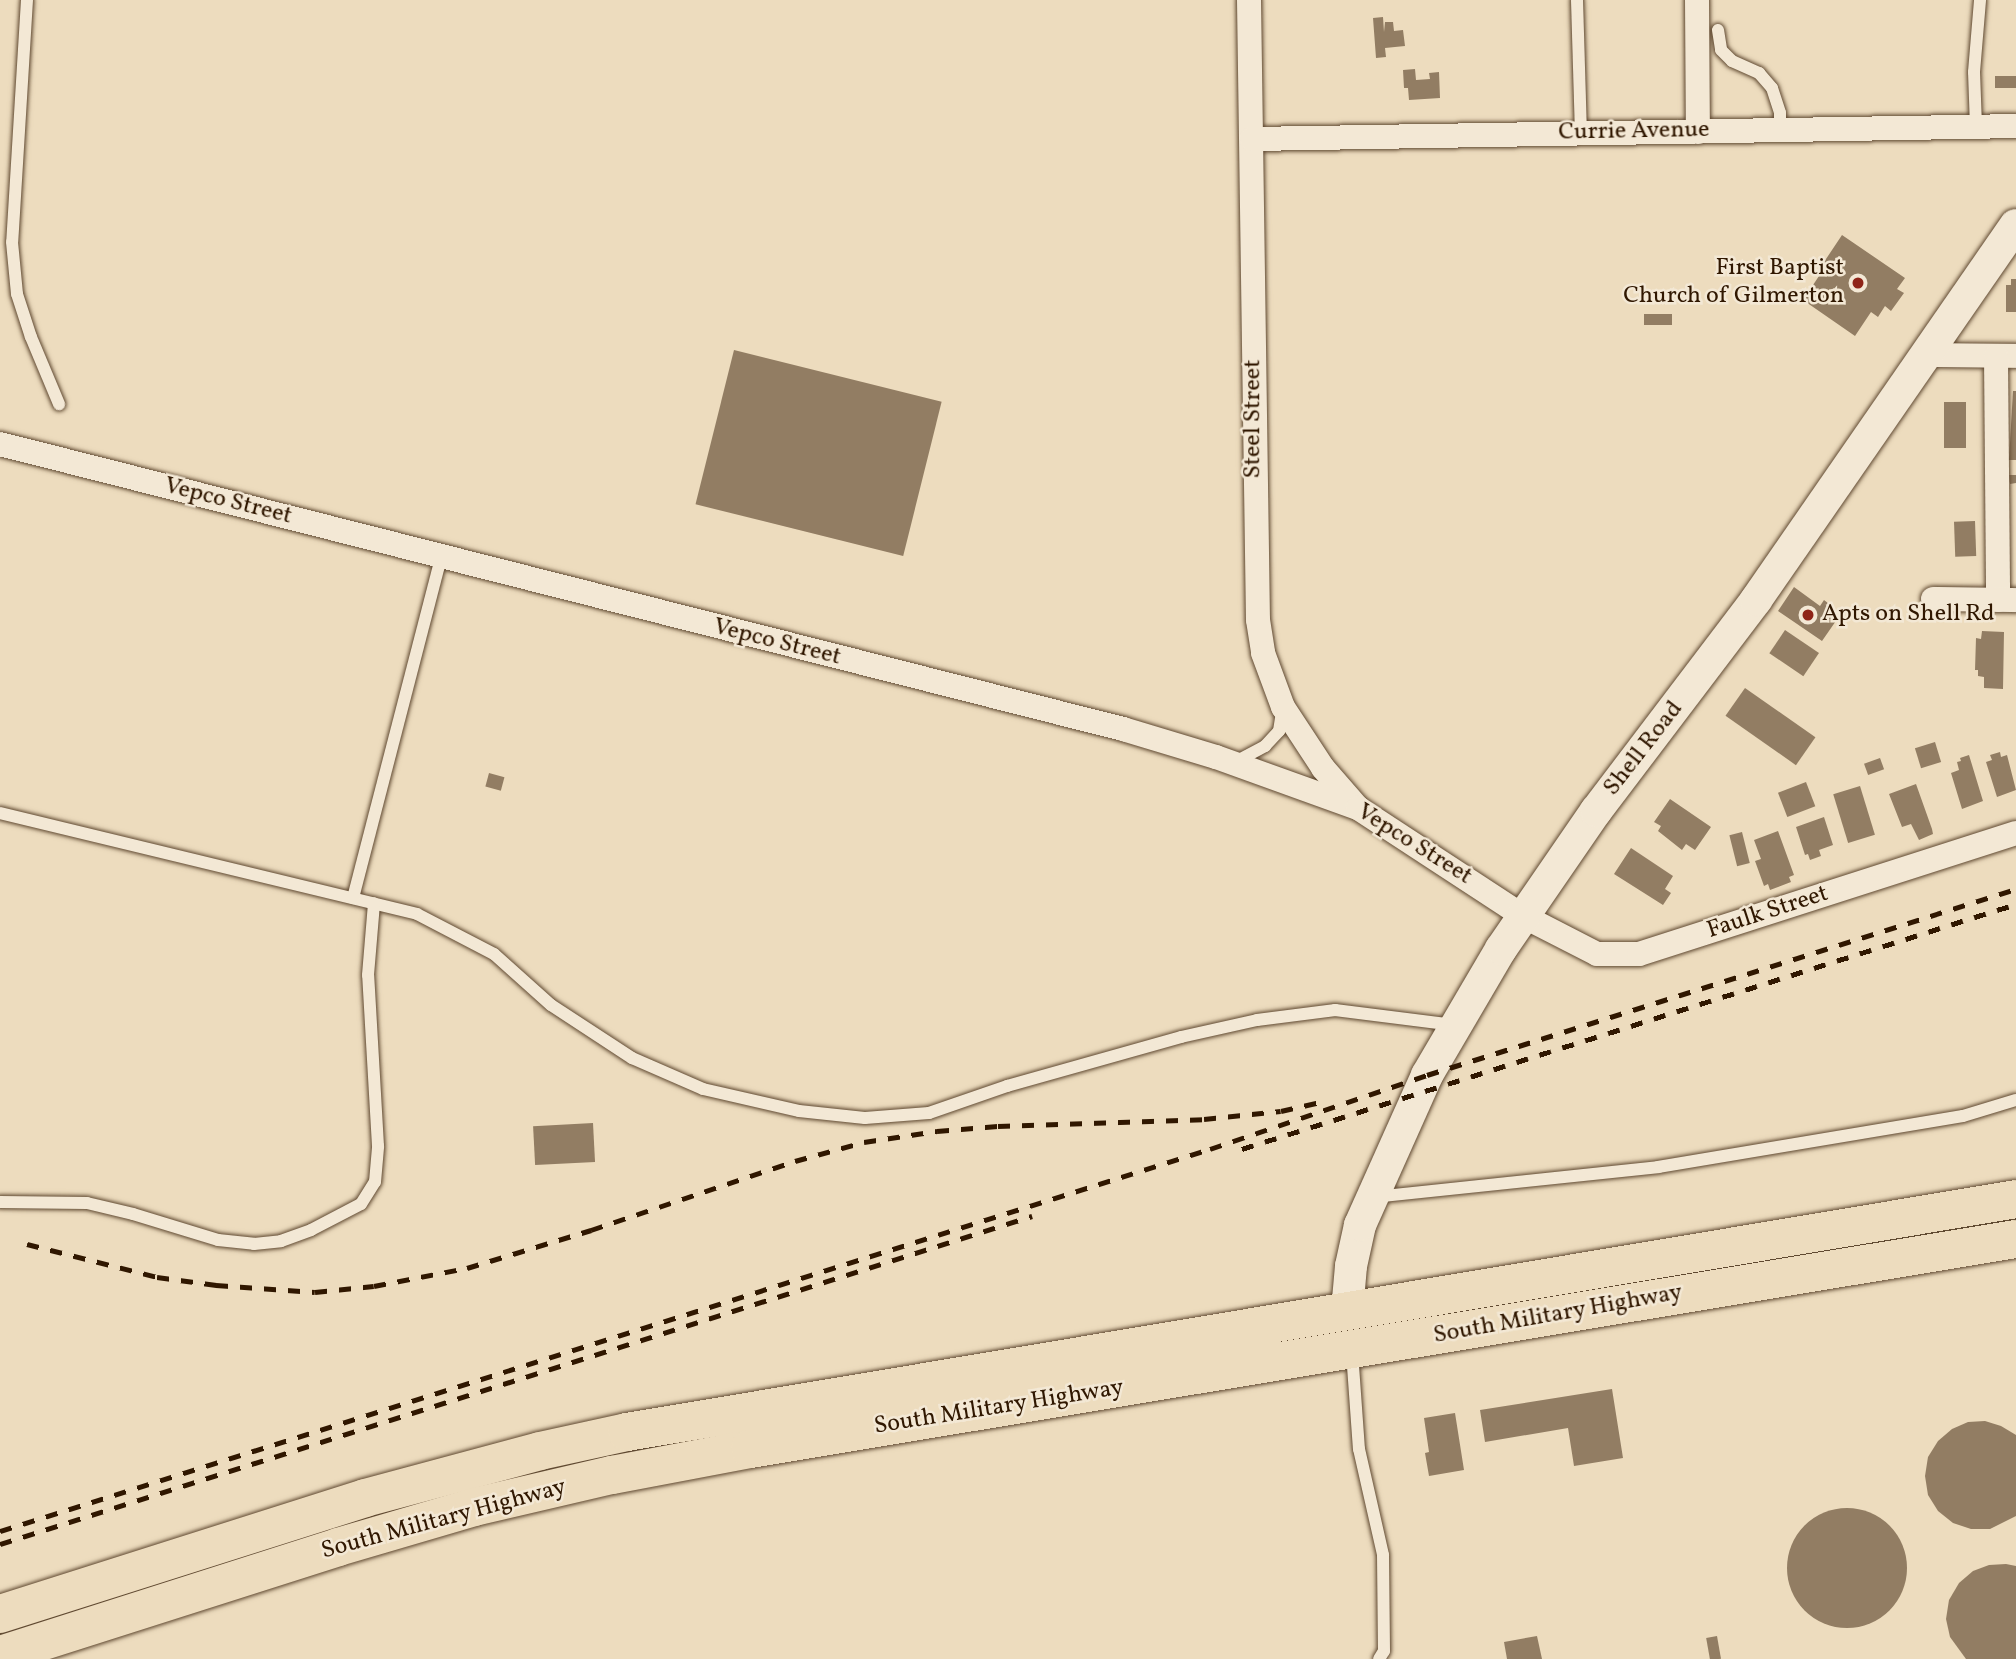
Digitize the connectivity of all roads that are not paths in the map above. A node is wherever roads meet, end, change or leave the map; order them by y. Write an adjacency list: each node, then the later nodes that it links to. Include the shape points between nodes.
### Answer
1 (27, 0): 16 (lane, via 12,242 17,294)
2 (1249, 0): 12 (street, Steel Street)
3 (1577, 0): 11 (lane)
4 (1697, 0): 10 (street)
5 (1980, 0): 7 (lane, via 1974,72)
6 (1718, 30): 9 (lane, via 1721,50 1732,61 1759,73 1772,88)
7 (1976, 126): 8 (street, Currie Avenue); 9 (street, Currie Avenue)
8 (2016, 126)
9 (1780, 130): 10 (street, Currie Avenue)
10 (1698, 132): 11 (street, Currie Avenue)
11 (1581, 133): 12 (street, Currie Avenue)
12 (1252, 139): 21 (street, Steel Street, via 1255,571 1263,653)
13 (2016, 225): 14 (street, Shell Road)
14 (1926, 355): 15 (street); 28 (street, Shell Road, via 1756,600 1596,811)
15 (2006, 356): 20 (street)
16 (59, 404)
17 (0, 444): 18 (street, Vepco Street)
18 (441, 557): 22 (street, Vepco Street, via 1123,729); 26 (lane)
19 (1933, 599): 20 (street)
20 (2007, 600)
21 (1283, 707): 22 (lane, via 1279,731 1250,757); 23 (street, Steel Street)
22 (1233, 763): 23 (street, Vepco Street)
23 (1358, 808): 28 (street, Vepco Street)
24 (0, 813): 26 (lane)
25 (2016, 834): 28 (street, Faulk Street, via 1639,954 1597,954)
26 (353, 898): 27 (lane)
27 (374, 903): 29 (lane, via 417,914 494,954 551,1005 632,1058 704,1089 799,1111 864,1118 929,1113 1007,1086 1257,1020 1335,1010); 33 (lane, via 368,975 378,1146 375,1182 361,1203 311,1230 281,1241 254,1244 218,1240 87,1203)
28 (1523, 916): 29 (street, Shell Road)
29 (1457, 1026): 31 (street, Shell Road, via 1427,1075)
30 (2016, 1100): 31 (lane, via 1963,1116 1671,1165)
31 (1373, 1197): 35 (street, Shell Road, via 1360,1225 1351,1266)
32 (2016, 1199): 35 (main road, South Military Highway)
33 (0, 1202)
34 (2016, 1239): 35 (main road, South Military Highway)
35 (1350, 1331): 36 (main road, South Military Highway, via 627,1432 365,1498); 37 (main road, South Military Highway, via 612,1475 474,1507); 38 (lane, via 1359,1448 1383,1555 1384,1651)
36 (0, 1614)
37 (0, 1655)
38 (1379, 1659)

